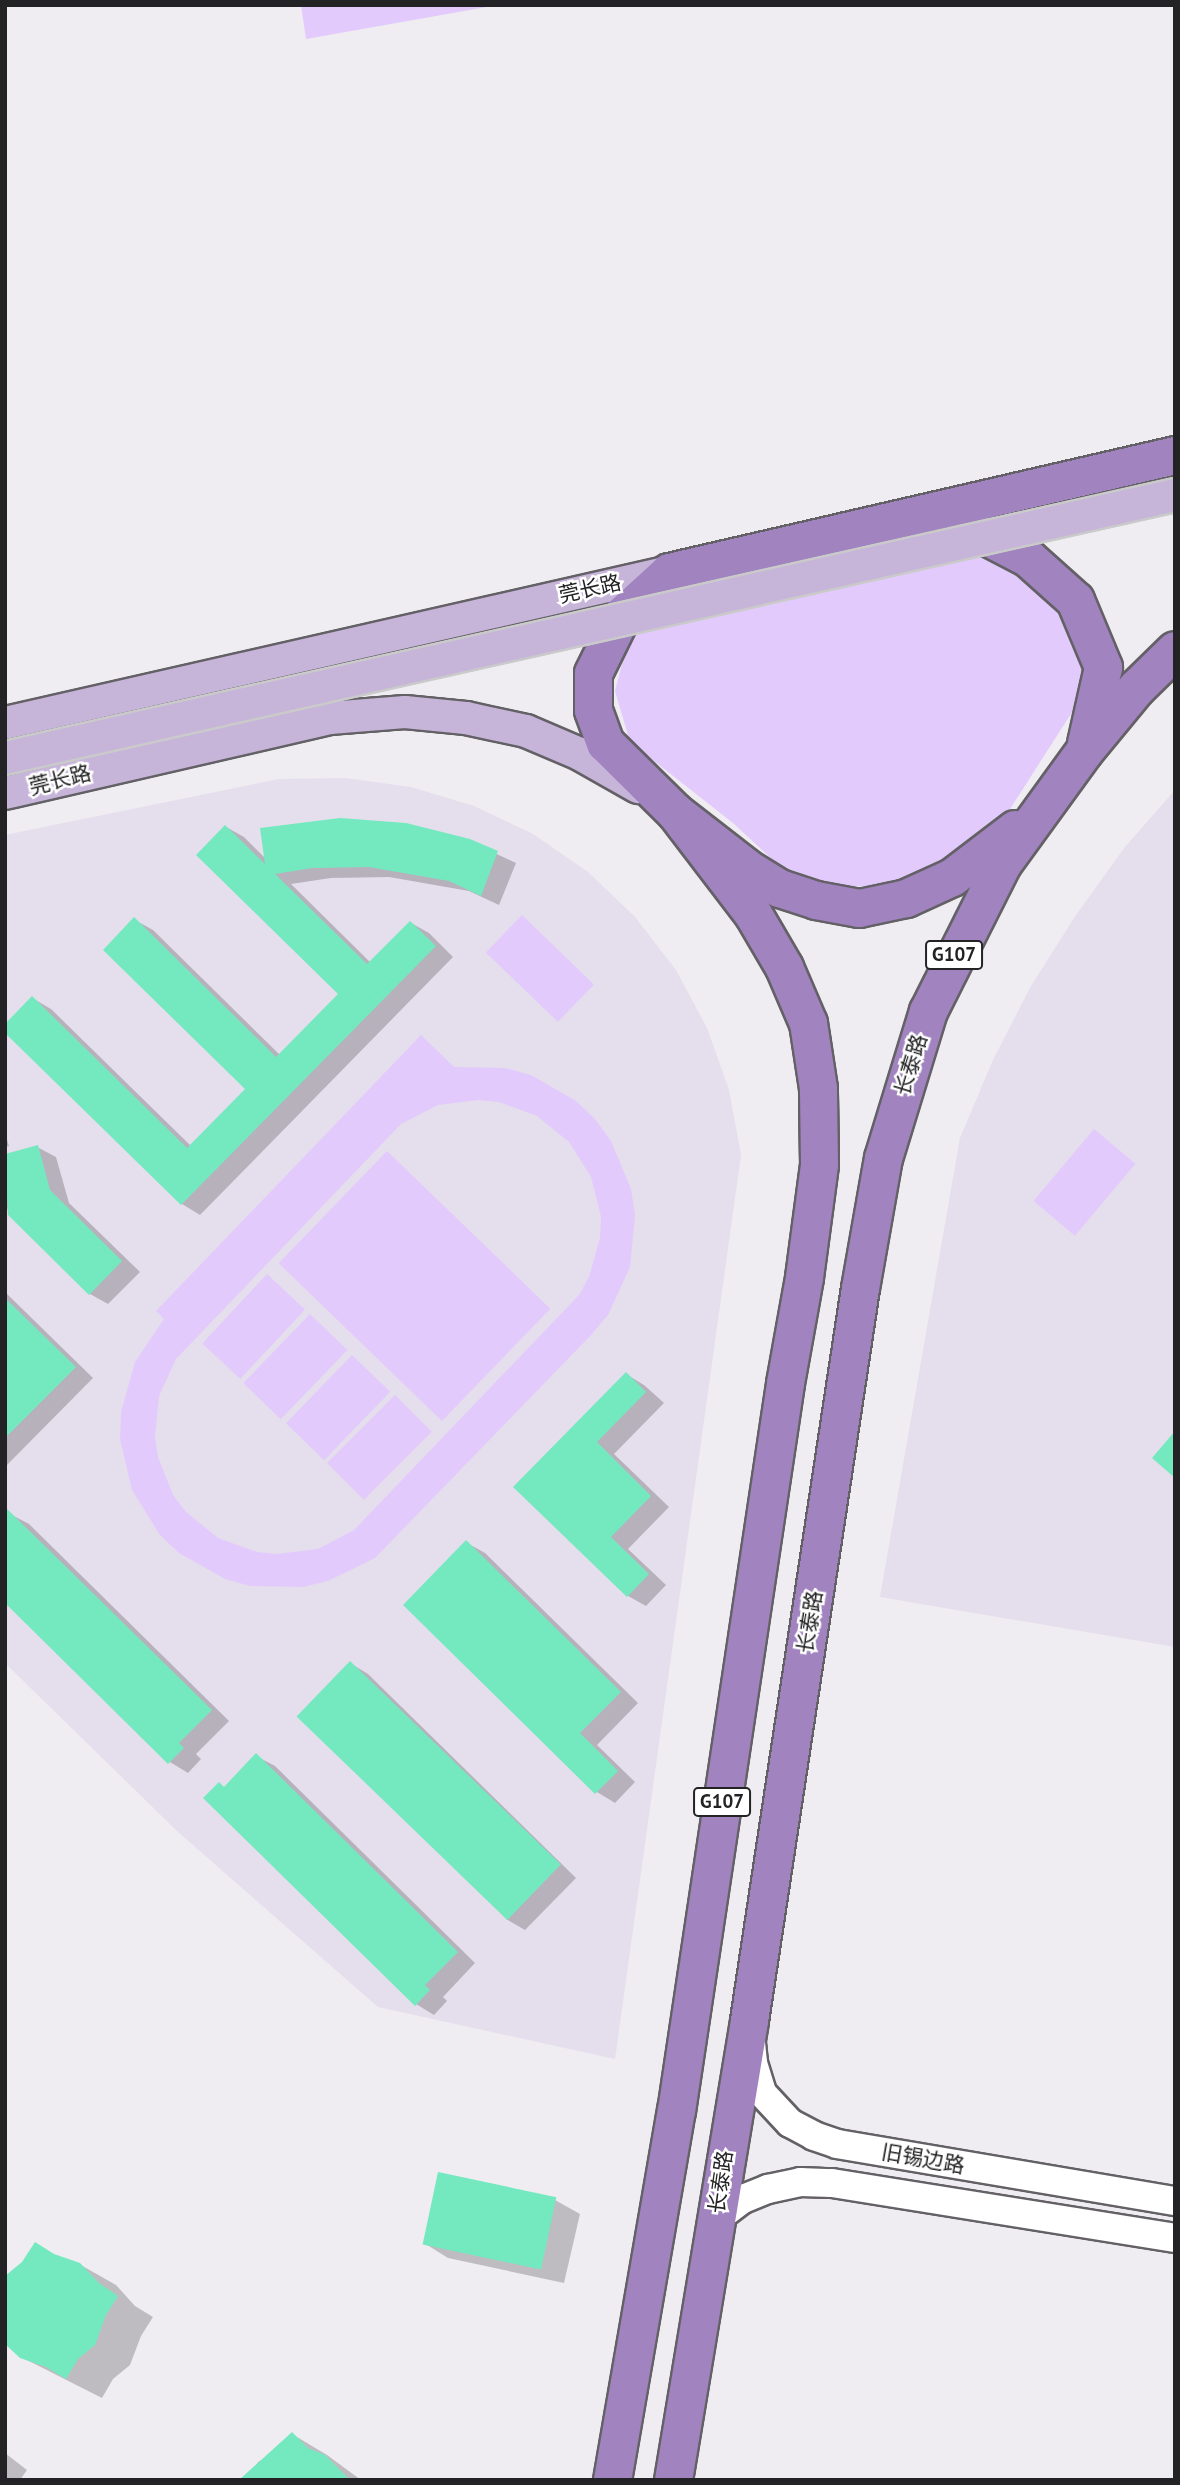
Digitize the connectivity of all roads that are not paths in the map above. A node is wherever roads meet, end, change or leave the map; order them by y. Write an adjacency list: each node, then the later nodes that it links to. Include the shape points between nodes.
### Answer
1 (1175, 455): 3 (highway, 莞长路 / G107)
2 (1175, 495): 8 (main road, 莞长路, bridge)
3 (906, 515): 4 (highway, 莞长路 / G107); 7 (highway, via 971,526 1028,558 1075,600 1103,667)
4 (668, 572): 6 (main road, 莞长路); 11 (highway, G107, via 621,616 593,673 593,710 605,743)
5 (1175, 650): 7 (highway, G107, via 1136,688)
6 (5, 723)
7 (1084, 751): 10 (highway, G107)
8 (5, 758)
9 (5, 793): 11 (main road, 莞长路, via 330,718 405,712 466,718 526,731 610,770)
10 (1050, 799): 11 (highway, via 952,877 906,898 859,908 779,888); 12 (highway, 长泰路 / G107, via 1002,864 928,1011 883,1158)
11 (675, 812): 16 (highway, G107, via 754,914 808,1023 818,1088 819,1164 676,2111)
12 (749, 2020): 13 (street, 旧锡边路, via 752,2063 762,2093 790,2123 814,2136 837,2144); 14 (highway, 长泰路 / G107)
13 (1175, 2201)
14 (716, 2219): 15 (street, 旧锡边路, via 743,2199 768,2189 800,2182 832,2183); 17 (highway, 长泰路 / G107)
15 (1175, 2238)
16 (612, 2480)
17 (673, 2480)

